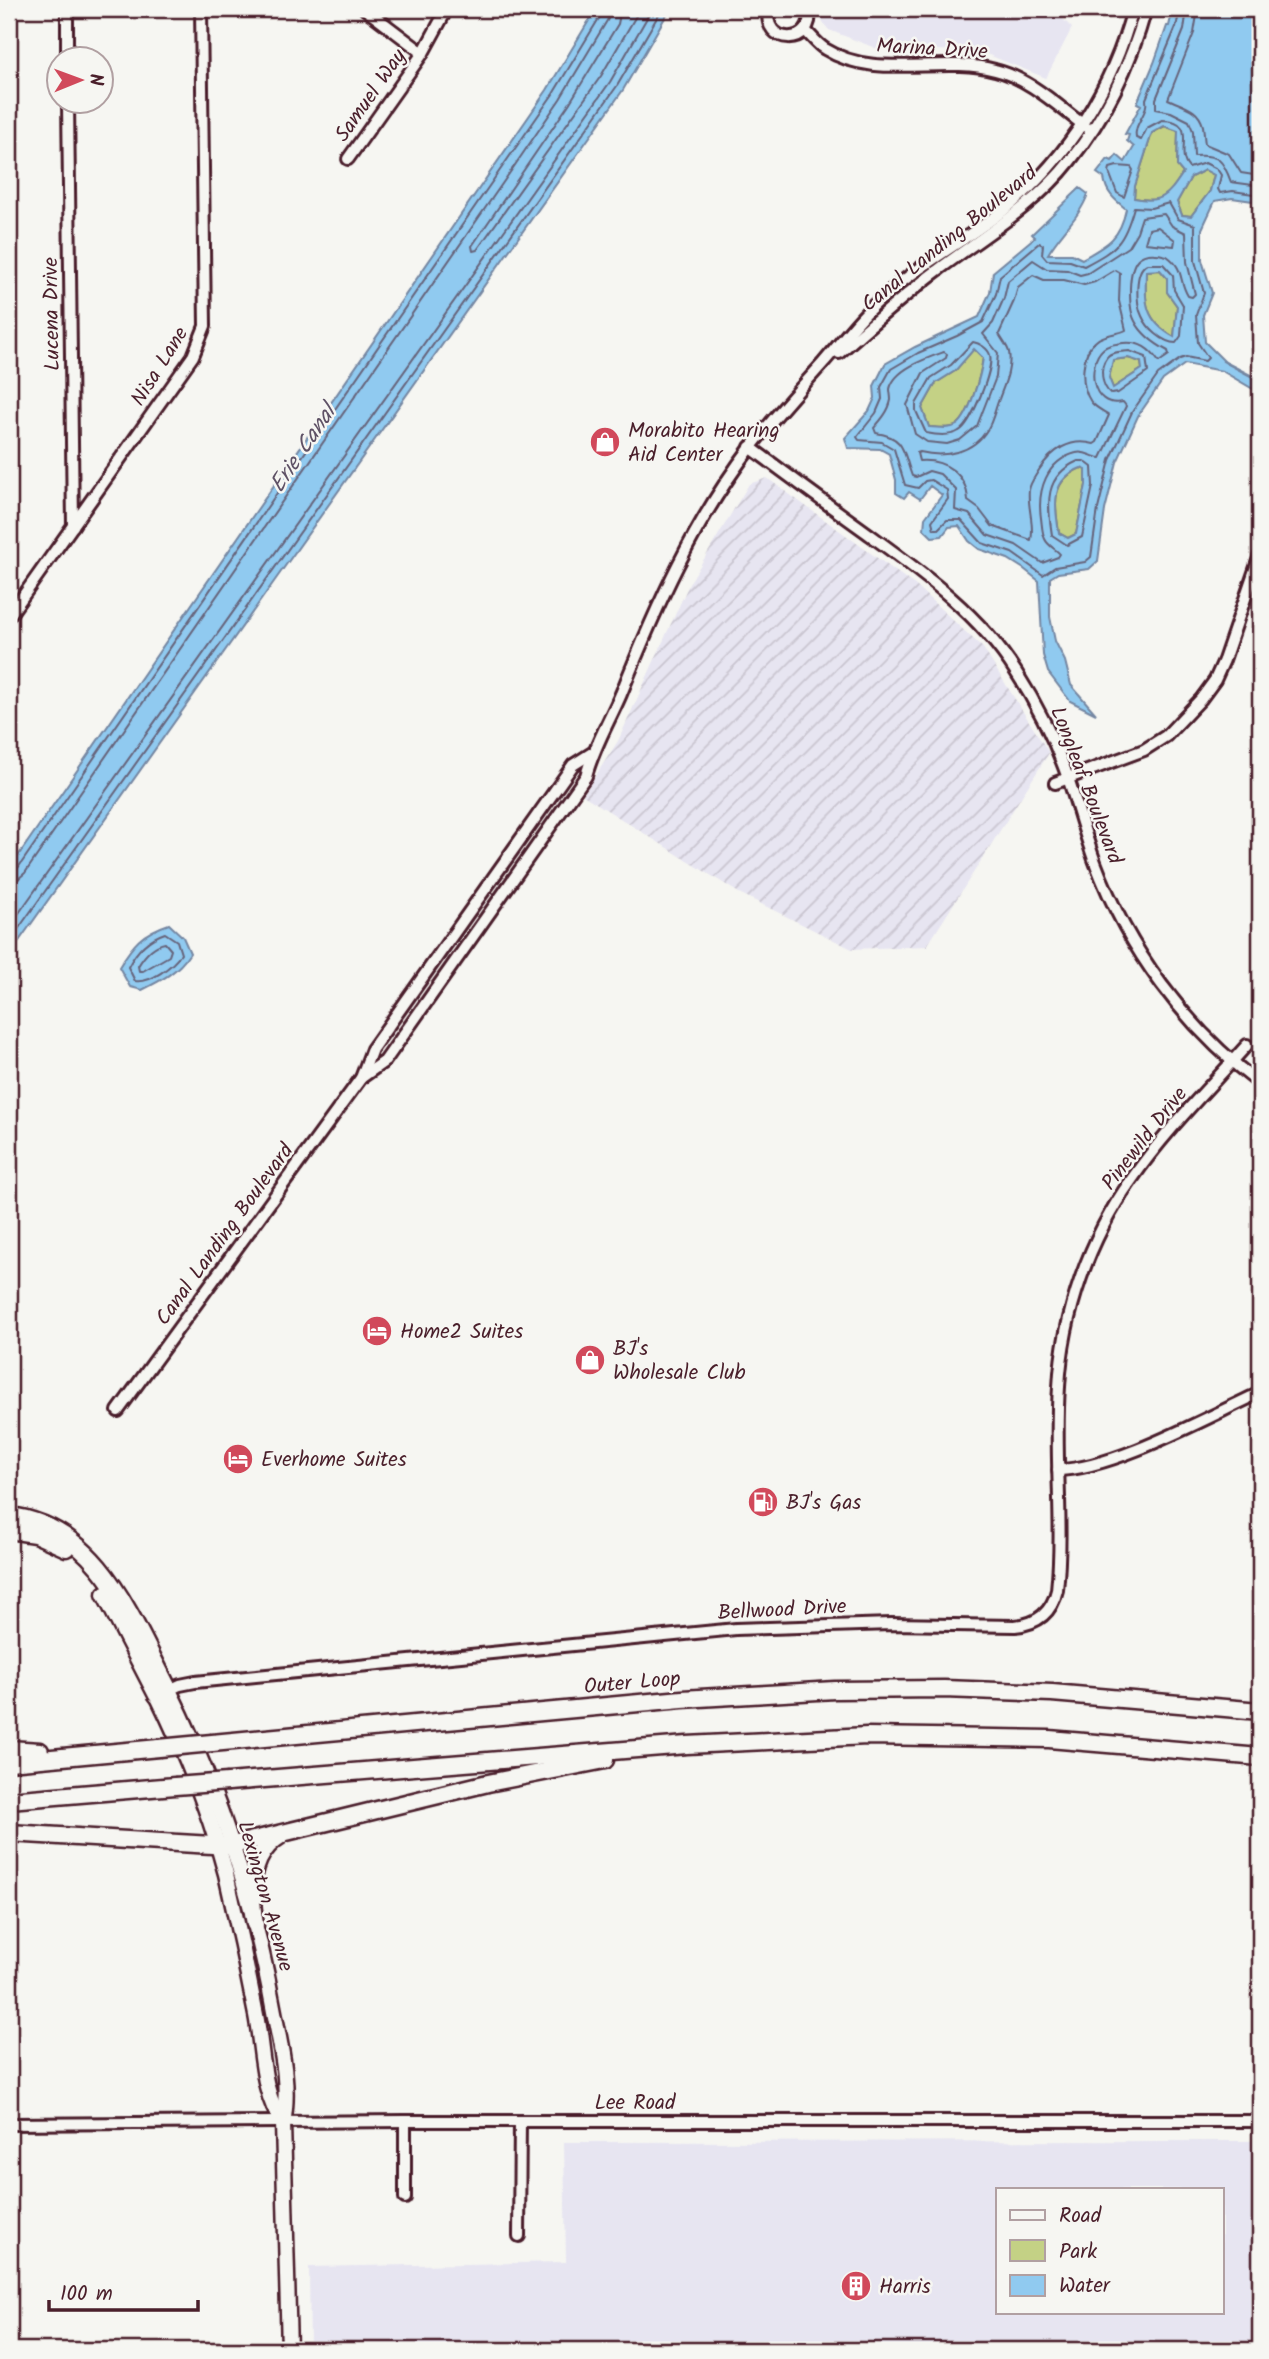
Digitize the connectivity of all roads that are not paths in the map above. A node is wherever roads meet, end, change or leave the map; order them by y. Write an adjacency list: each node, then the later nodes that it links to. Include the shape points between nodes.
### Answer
1 (66, 9): 10 (street)
2 (201, 9): 18 (street, Nisa Lane, via 205,326 193,356)
3 (365, 9): 11 (street, Samuel Way)
4 (447, 9): 11 (street, Samuel Way)
5 (769, 9): 9 (street, via 770,26 780,36 794,37)
6 (809, 9): 9 (street)
7 (1133, 9): 13 (street, Canal Landing Boulevard, via 1106,83)
8 (1146, 9): 14 (street, Canal Landing Boulevard, via 1130,60)
9 (806, 30): 13 (street, Marina Drive, via 823,48 856,62 983,67 1005,73)
10 (67, 46)
11 (423, 53): 15 (street, Samuel Way)
12 (68, 116): 18 (street, Lucena Drive)
13 (1081, 124): 14 (street, Marina Drive); 16 (street, Canal Landing Boulevard, via 1051,164 1006,208 869,310)
14 (1091, 131): 16 (street, Canal Landing Boulevard, via 1045,188 909,292)
15 (348, 159)
16 (815, 372): 17 (street, Canal Landing Boulevard)
17 (750, 447): 21 (street, Canal Landing Boulevard, via 660,598); 22 (street, Longleaf Boulevard, via 938,586 983,629 1016,670 1045,722)
18 (73, 526): 20 (street, Nisa Lane)
19 (1260, 555): 22 (street, via 1224,660 1201,699 1166,736 1144,750)
20 (9, 616)
21 (592, 753): 26 (street, Canal Landing Boulevard, via 573,765 550,797 372,1049); 26 (street, Canal Landing Boulevard, via 586,776 393,1050)
22 (1068, 778): 23 (street); 25 (street, Longleaf Boulevard, via 1098,871 1131,938 1176,1003)
23 (1055, 783)
24 (1247, 1045): 25 (street, Pinewild Drive)
25 (1232, 1062): 27 (street, Longleaf Boulevard); 30 (street, Pinewild Drive, via 1136,1173 1091,1252 1069,1316 1060,1364)
26 (361, 1078): 29 (street, Canal Landing Boulevard)
27 (1260, 1084)
28 (1260, 1394): 30 (street, via 1136,1449 1083,1467)
29 (118, 1411)
30 (1058, 1470): 33 (street, Bellwood Drive, via 1057,1590 1049,1611 1029,1624 725,1630 190,1683)
31 (9, 1516): 33 (highway, via 54,1529 94,1560 128,1613)
32 (9, 1530): 33 (highway, via 51,1540 86,1566)
33 (163, 1693): 43 (main road, Lexington Avenue, via 192,1774)
34 (1260, 1711): 37 (highway, Outer Loop, bridge, via 1028,1691 835,1690 682,1699)
35 (687, 1745): 38 (highway, via 843,1736 977,1736); 40 (highway, bridge); 41 (highway, via 488,1783)
36 (9, 1748): 37 (highway)
37 (106, 1753): 39 (highway, Outer Loop)
38 (1260, 1756)
39 (9, 1762)
40 (9, 1800)
41 (288, 1832): 43 (highway); 44 (highway, via 270,1843 257,1864 252,1889)
42 (9, 1833): 43 (highway)
43 (225, 1846): 44 (main road, Lexington Avenue); 48 (main road, Lexington Avenue, via 269,2094)
44 (255, 1924): 48 (main road, Lexington Avenue, via 283,2061)
45 (405, 2121): 46 (street, Lee Road); 48 (street, Lee Road); 50 (street)
46 (520, 2121): 47 (street, Lee Road); 51 (street)
47 (1260, 2121)
48 (283, 2123): 49 (street, Lee Road); 52 (main road, Lexington Avenue)
49 (9, 2124)
50 (405, 2198)
51 (519, 2236)
52 (289, 2350)

